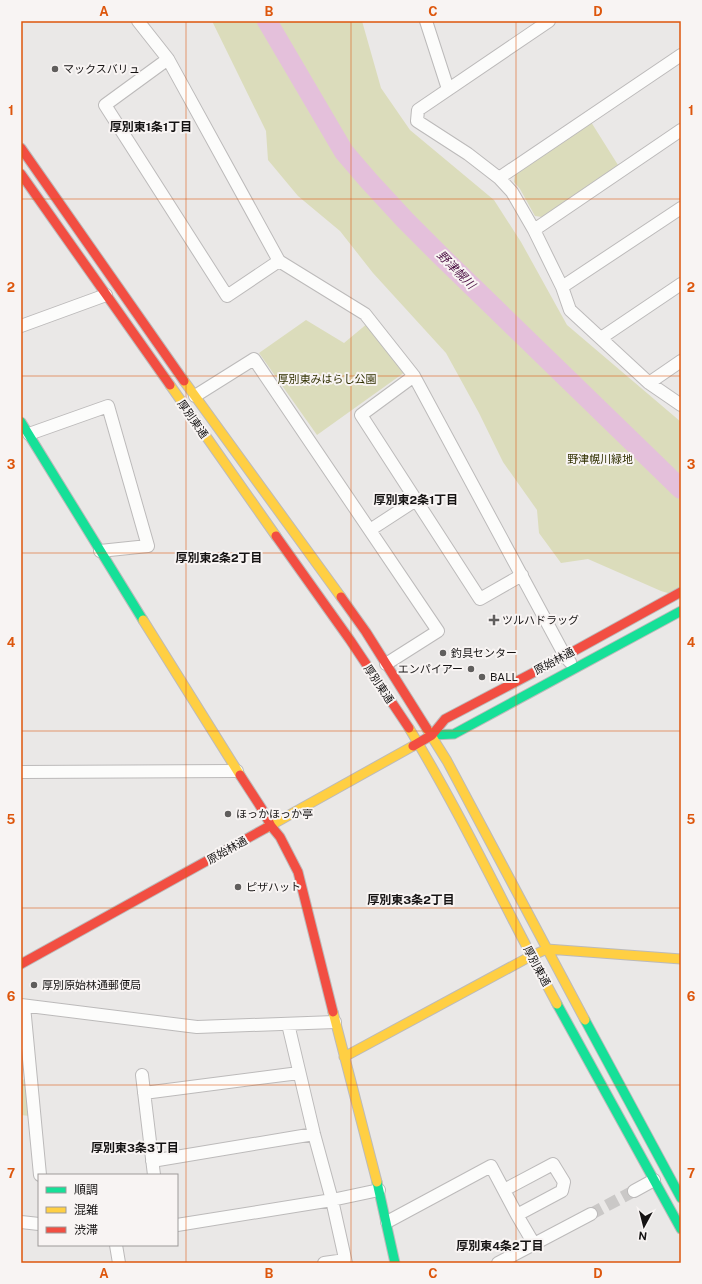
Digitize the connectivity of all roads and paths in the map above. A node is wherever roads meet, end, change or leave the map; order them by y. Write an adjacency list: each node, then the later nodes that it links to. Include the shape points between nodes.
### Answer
1 (138, 21): 5 (street)
2 (426, 21): 6 (street)
3 (549, 21): 6 (street)
4 (681, 55): 10 (street)
5 (168, 59): 13 (street); 13 (street, via 105,105 227,296)
6 (448, 89): 10 (street, via 418,110 416,122 468,154)
7 (681, 130): 12 (street)
8 (21, 148): 22 (street, 厚別東通)
9 (21, 174): 16 (street, 厚別東通)
10 (499, 178): 12 (street, via 512,192)
11 (681, 208): 15 (street)
12 (534, 230): 15 (street)
13 (279, 261): 20 (street, via 365,314)
14 (681, 284): 18 (street)
15 (562, 287): 18 (street, via 570,310)
16 (106, 295): 17 (street); 36 (street, 厚別東通, via 350,640)
17 (21, 326)
18 (601, 338): 21 (street)
19 (681, 361): 21 (street)
20 (414, 376): 26 (street, via 361,415); 29 (street)
21 (649, 383): 23 (street)
22 (195, 396): 27 (street, via 254,358); 33 (street, 厚別東通, via 366,632)
23 (681, 404)
24 (21, 422): 25 (street)
25 (28, 434): 28 (street); 28 (street, via 108,406 148,546)
26 (416, 500): 27 (street); 29 (street, via 480,599)
27 (370, 530): 33 (street, via 438,631)
28 (100, 551): 37 (street)
29 (522, 575): 32 (street)
30 (681, 592): 32 (street, 原始林通)
31 (681, 611): 34 (street, 原始林通)
32 (565, 656): 34 (street); 35 (street, 原始林通, via 445,719)
33 (386, 664): 35 (street, 厚別東通)
34 (576, 668): 35 (street, 原始林通, via 454,734)
35 (432, 735): 36 (street, 原始林通); 40 (street, 厚別東通)
36 (418, 743): 39 (street, 原始林通); 41 (street, 厚別東通)
37 (237, 771): 38 (street); 39 (street)
38 (21, 772)
39 (271, 826): 43 (street, 原始林通); 45 (street, via 280,837 298,872)
40 (547, 949): 41 (street); 42 (street); 59 (street, 厚別東通)
41 (531, 956): 47 (street); 55 (street, 厚別東通)
42 (681, 959)
43 (21, 964)
44 (22, 1005): 46 (street, via 197,1027); 53 (street)
45 (335, 1022): 46 (street); 47 (street)
46 (288, 1024): 48 (street)
47 (344, 1057): 56 (street)
48 (299, 1073): 50 (street); 51 (street)
49 (142, 1075): 50 (street)
50 (144, 1093): 52 (street)
51 (314, 1134): 52 (street); 60 (street)
52 (152, 1161): 54 (street)
53 (40, 1174)
54 (154, 1174)
55 (654, 1180): 58 (street); 67 (street, 厚別東通)
56 (379, 1190): 60 (street); 64 (street)
57 (504, 1190): 62 (street); 62 (street, via 553,1164 564,1182 562,1191); 64 (street, via 491,1166)
58 (634, 1191)
59 (681, 1198)
60 (332, 1200): 66 (street); 70 (street)
61 (591, 1214): 68 (street)
62 (517, 1215): 68 (street)
63 (21, 1222): 65 (street)
64 (387, 1222): 73 (street)
65 (38, 1224)
66 (178, 1225)
67 (681, 1229)
68 (534, 1244): 74 (street)
69 (116, 1246): 71 (street)
70 (346, 1261): 72 (street)
71 (119, 1263)
72 (324, 1263)
73 (395, 1263)
74 (498, 1263)

